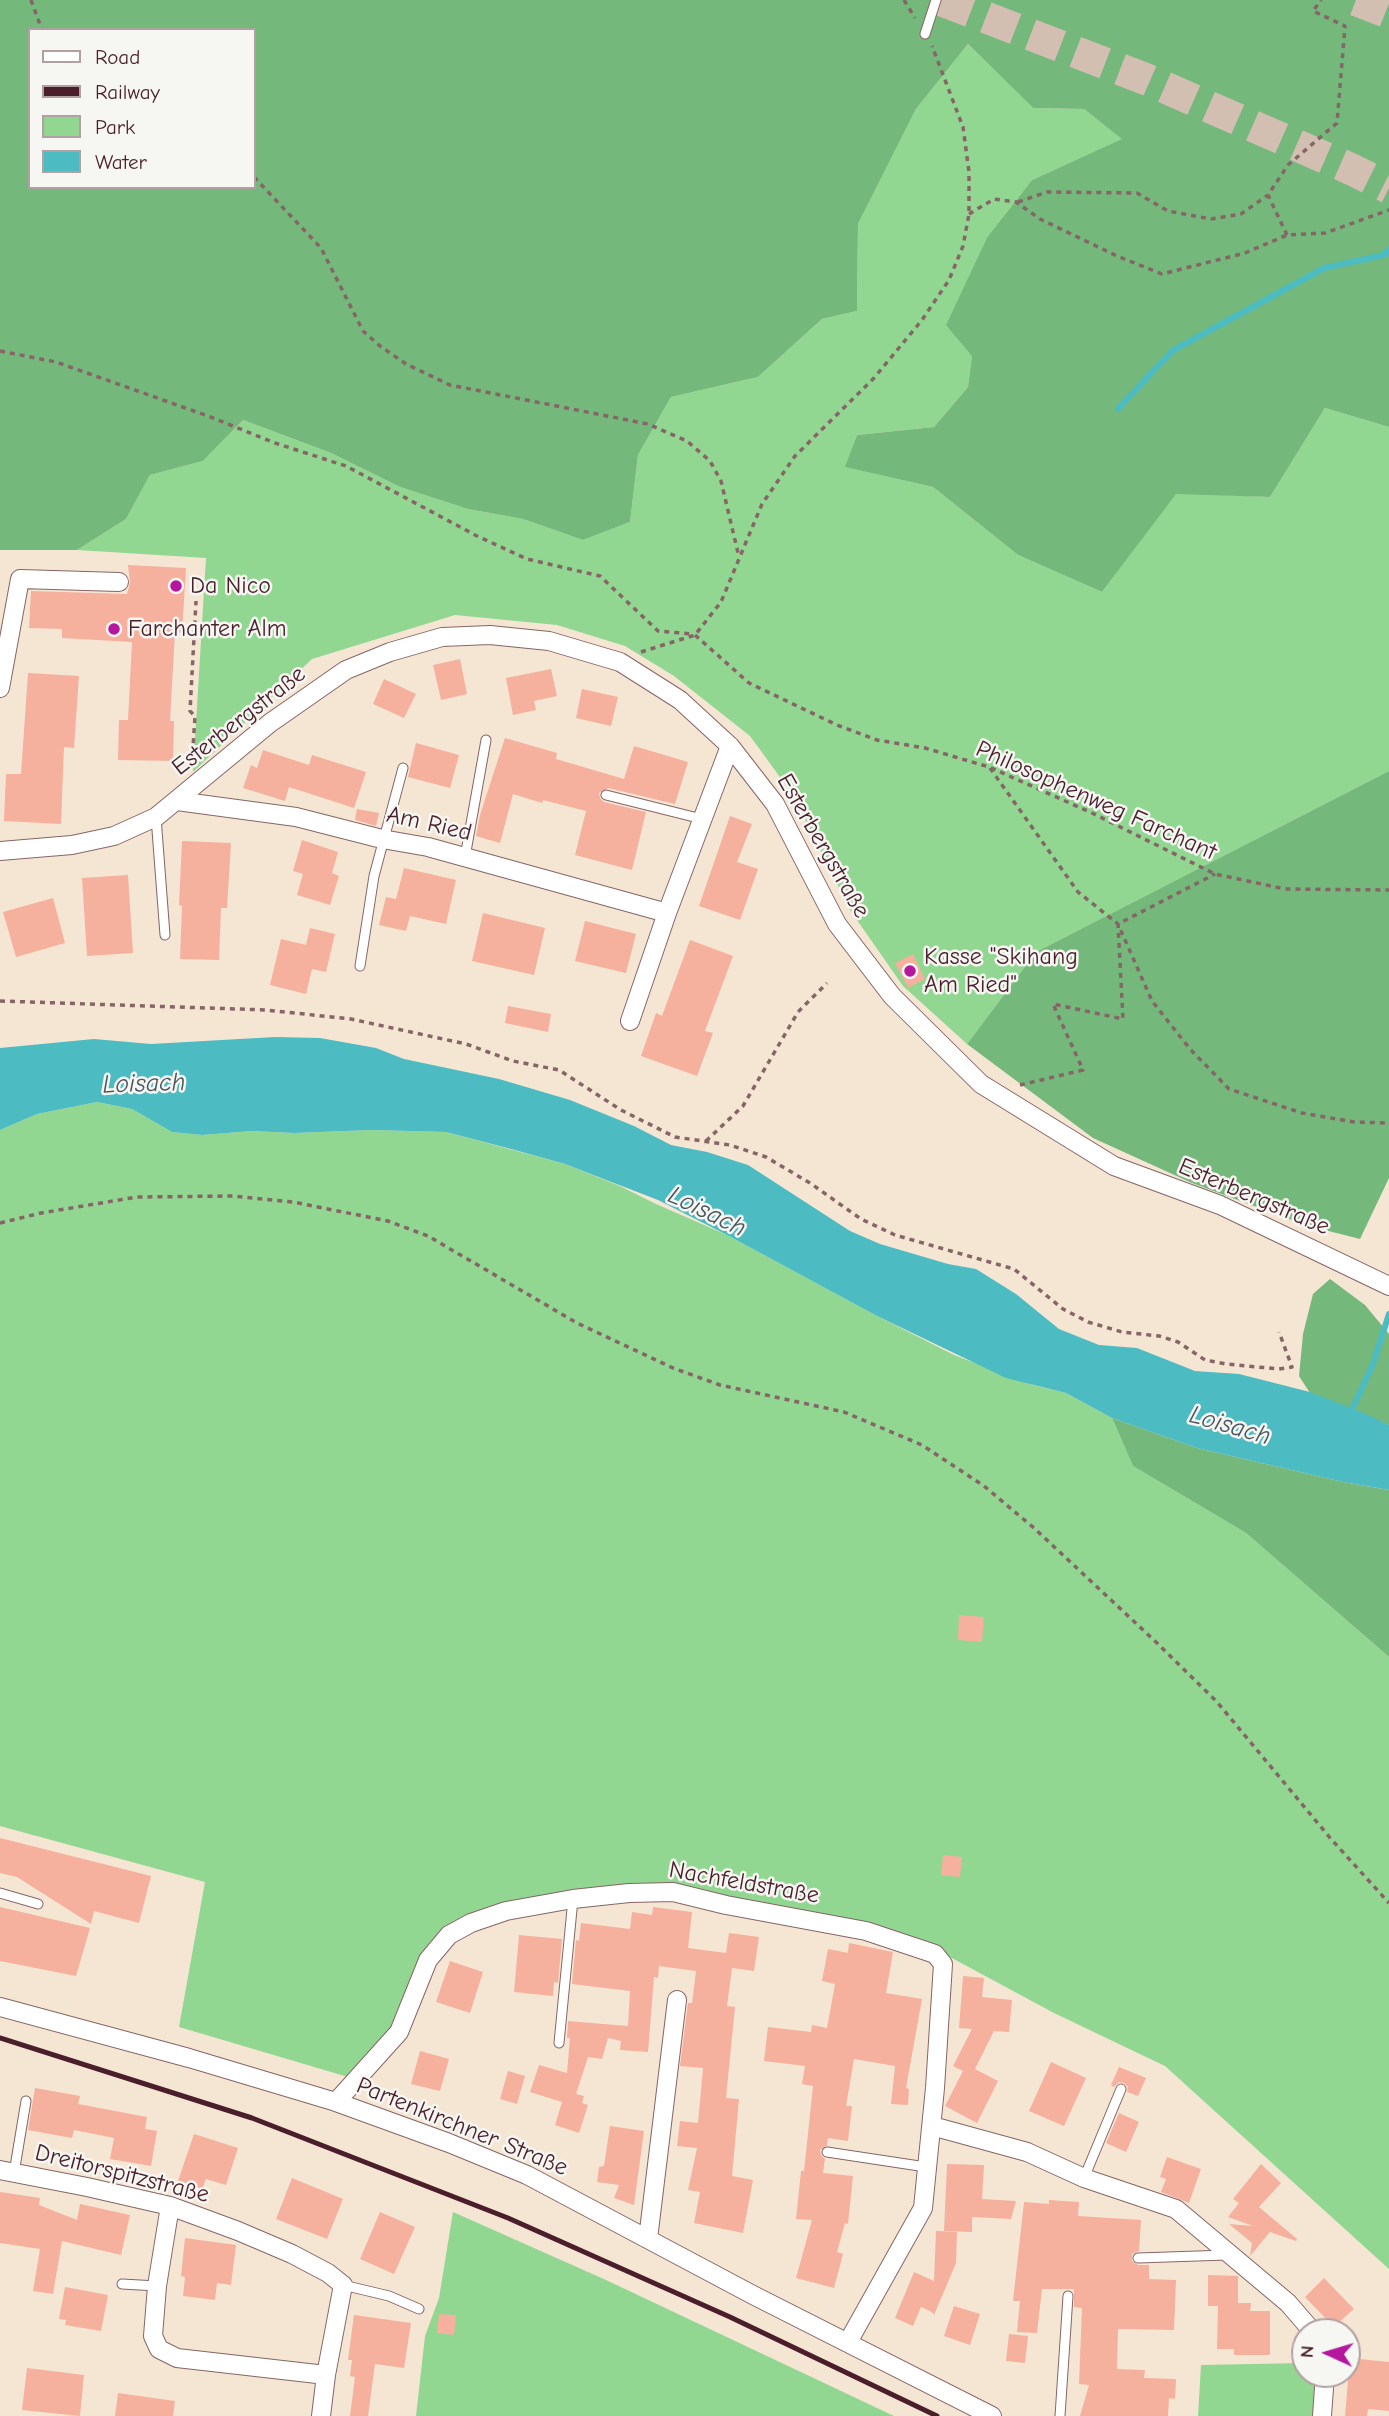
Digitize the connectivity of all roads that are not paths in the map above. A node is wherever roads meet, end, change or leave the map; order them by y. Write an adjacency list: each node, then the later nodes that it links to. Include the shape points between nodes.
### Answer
1 (936, 0): 2 (lane)
2 (925, 34)
3 (119, 582): 4 (street, via 20,579)
4 (0, 688)
5 (485, 740): 14 (lane)
6 (730, 746): 8 (street, Esterbergstraße, via 680,700 620,662 549,641 490,635 442,637 346,670 281,715); 11 (street); 19 (street, Esterbergstraße, via 775,804 837,924 892,996 982,1084 1114,1167 1220,1205)
7 (403, 768): 12 (lane)
8 (183, 795): 10 (street, Esterbergstraße); 12 (street, Am Ried)
9 (606, 795): 11 (lane)
10 (156, 817): 13 (street, Esterbergstraße, via 114,836); 16 (lane)
11 (702, 819): 15 (street)
12 (382, 839): 14 (street, Am Ried); 17 (lane)
13 (0, 851)
14 (466, 857): 15 (street, Am Ried)
15 (667, 912): 18 (street)
16 (165, 935)
17 (360, 966)
18 (630, 1021)
19 (1384, 1283)
20 (0, 1893): 22 (lane)
21 (573, 1899): 25 (lane); 28 (street, Nachfeldstraße, via 506,1911 449,1935 428,1960 399,2032); 29 (street, Nachfeldstraße, via 673,1892 866,1931 935,1954 943,1964)
22 (38, 1904)
23 (677, 2000): 35 (street)
24 (0, 2007): 28 (street, Partenkirchner Straße)
25 (559, 2043)
26 (1121, 2089): 33 (lane)
27 (26, 2101): 32 (lane)
28 (336, 2102): 35 (street, Partenkirchner Straße, via 527,2175)
29 (932, 2126): 31 (street, Nachfeldstraße); 33 (street, via 1027,2152)
30 (827, 2152): 31 (lane)
31 (926, 2167): 44 (street, Nachfeldstraße, via 923,2208)
32 (7, 2171): 34 (street, Dreitorspitzstraße)
33 (1084, 2178): 36 (street, via 1176,2210)
34 (170, 2206): 39 (street, Dreitorspitzstraße, via 292,2254); 40 (street)
35 (648, 2239): 44 (street, Partenkirchner Straße)
36 (1231, 2255): 37 (lane); 43 (street)
37 (1138, 2259)
38 (122, 2284): 40 (lane)
39 (343, 2285): 42 (lane); 45 (street)
40 (157, 2286): 45 (street, via 153,2336 159,2349 177,2358)
41 (1068, 2296): 49 (lane)
42 (419, 2309)
43 (1301, 2318)
44 (848, 2342): 48 (street, Partenkirchner Straße)
45 (326, 2375): 47 (street)
46 (1324, 2388): 50 (street)
47 (321, 2416)
48 (992, 2416)
49 (1060, 2416)
50 (1322, 2416)

